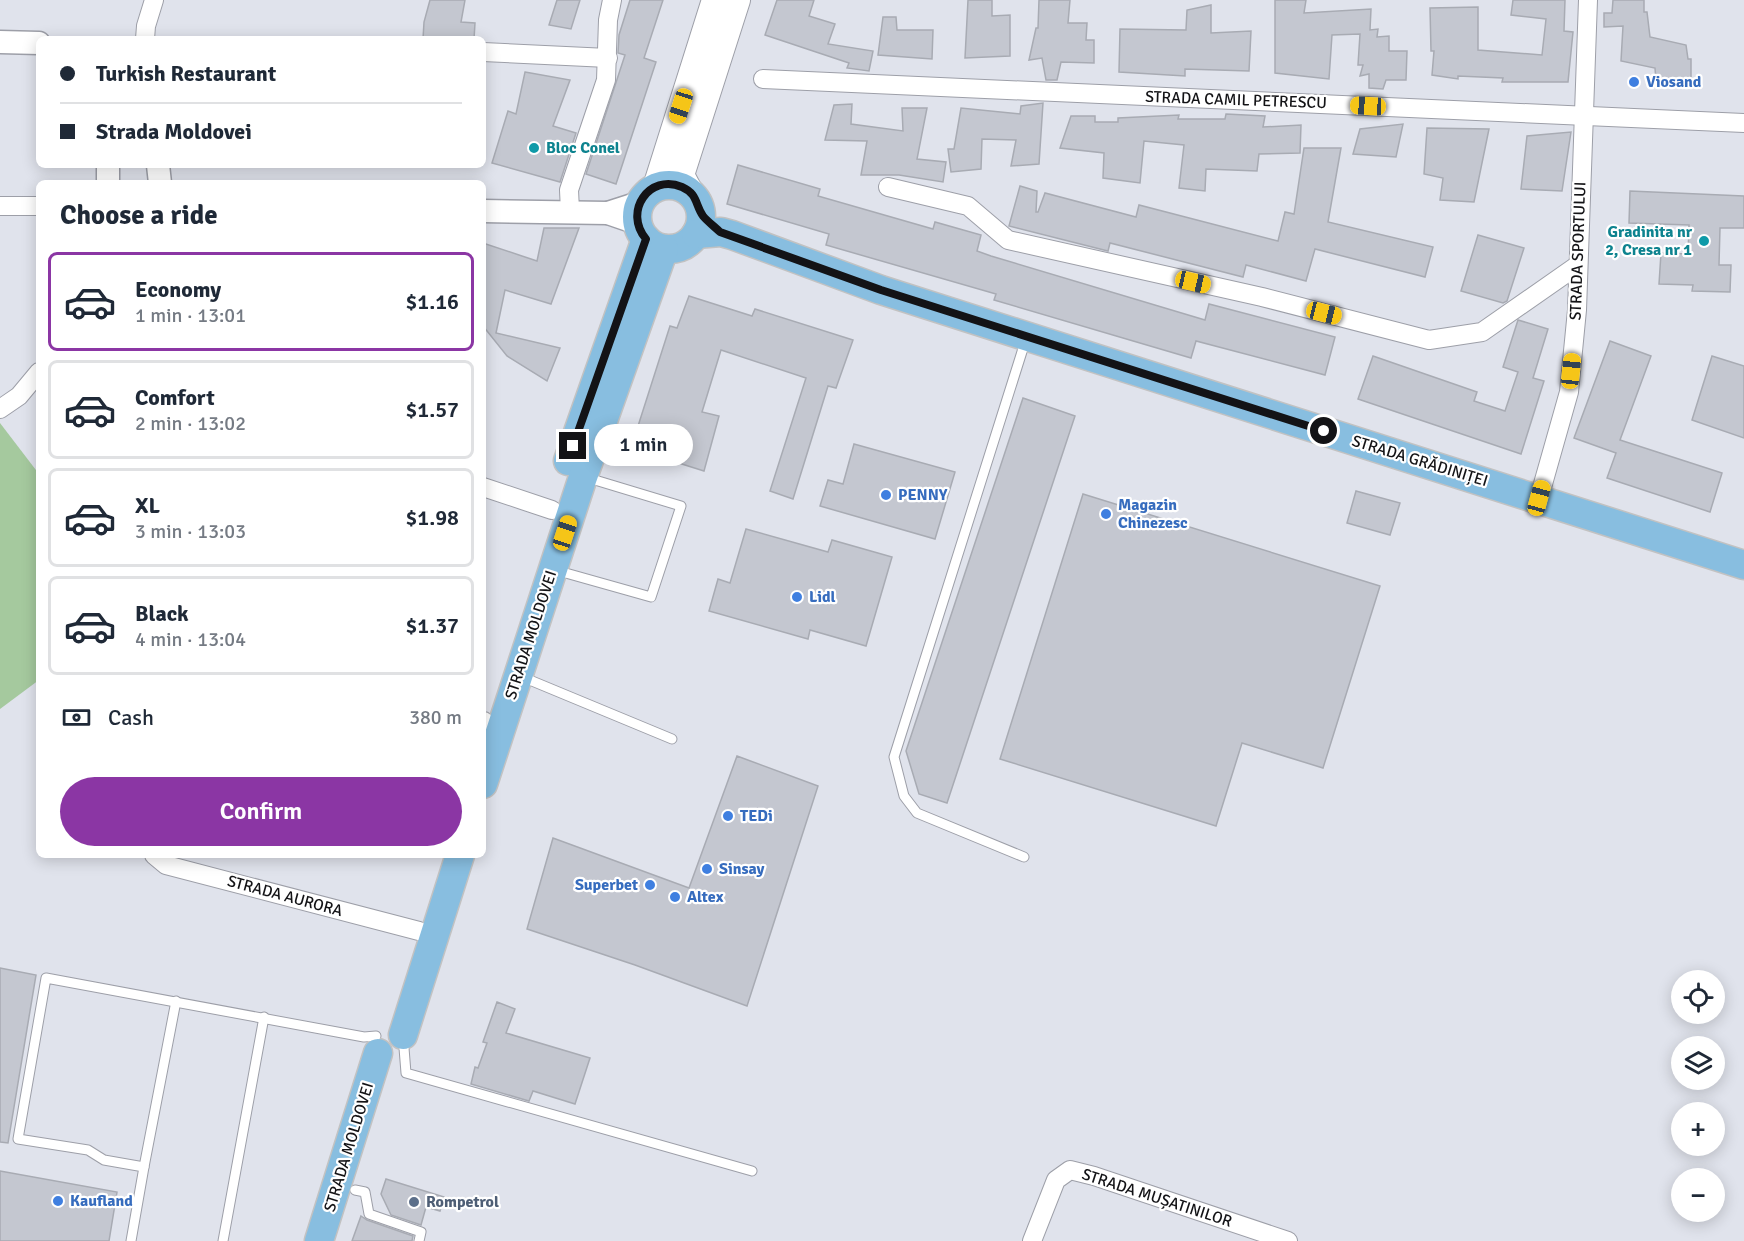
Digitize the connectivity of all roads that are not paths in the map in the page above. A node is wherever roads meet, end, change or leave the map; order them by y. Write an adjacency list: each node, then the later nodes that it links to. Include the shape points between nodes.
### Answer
1 (154, 0): 6 (street)
2 (612, 0): 10 (street)
3 (715, 0): 20 (main road, STRADA MOLDOVEI)
4 (737, 0): 19 (main road, via 681,175)
5 (1588, 0): 12 (street, STRADA SPORTULUI)
6 (145, 36)
7 (0, 42): 8 (street)
8 (36, 42)
9 (486, 52): 10 (street)
10 (608, 58): 18 (street, via 606,80 569,190)
11 (763, 79): 12 (street, STRADA CAMIL PETRESCU)
12 (1584, 115): 13 (street, STRADA CAMIL PETRESCU); 21 (street, STRADA SPORTULUI)
13 (1744, 123)
14 (888, 187): 21 (street, via 968,206 1008,240 1262,297 1429,340 1482,332)
15 (0, 206): 16 (street)
16 (36, 206)
17 (486, 211): 18 (street)
18 (570, 211): 20 (street)
19 (702, 218): 20 (main road, via 684,246 674,249); 20 (main road, STRADA GRĂDINIȚEI, via 674,185); 22 (main road, STRADA GRĂDINIȚEI, via 881,290)
20 (648, 220): 25 (main road, STRADA MOLDOVEI); 28 (main road, STRADA MOLDOVEI)
21 (1578, 265): 27 (street, STRADA SPORTULUI, via 1569,392)
22 (1027, 337): 27 (main road, STRADA GRĂDINIȚEI); 35 (lane, via 894,757 904,796 917,813)
23 (36, 376): 24 (street, via 19,396)
24 (0, 409)
25 (583, 477): 30 (main road, STRADA MOLDOVEI); 30 (lane, via 681,506 651,597)
26 (486, 488): 28 (street)
27 (1539, 498): 29 (main road, STRADA GRĂDINIȚEI)
28 (552, 510): 32 (main road, STRADA MOLDOVEI)
29 (1744, 565)
30 (553, 570): 31 (main road, STRADA MOLDOVEI)
31 (518, 676): 33 (lane); 34 (main road, STRADA MOLDOVEI)
32 (486, 712)
33 (672, 740)
34 (486, 775)
35 (1024, 857)
36 (158, 858): 39 (street, STRADA AURORA, via 166,865)
37 (442, 858): 39 (main road, STRADA MOLDOVEI)
38 (459, 858): 42 (main road, STRADA MOLDOVEI)
39 (420, 931): 42 (main road, STRADA MOLDOVEI)
40 (176, 1001): 41 (lane); 43 (lane); 43 (lane, via 46,978 18,1139 88,1150 104,1160)
41 (264, 1017): 42 (lane); 47 (lane)
42 (387, 1046): 44 (lane); 45 (main road, STRADA MOLDOVEI); 48 (main road, STRADA MOLDOVEI)
43 (144, 1167): 46 (lane)
44 (752, 1171)
45 (355, 1190): 49 (main road, STRADA MOLDOVEI); 50 (lane, via 365,1192 369,1215 421,1232)
46 (131, 1241)
47 (223, 1241)
48 (319, 1241)
49 (337, 1241)
50 (419, 1241)
51 (1032, 1241): 52 (street, STRADA MUȘATINILOR, via 1056,1180 1070,1170)
52 (1288, 1241)

